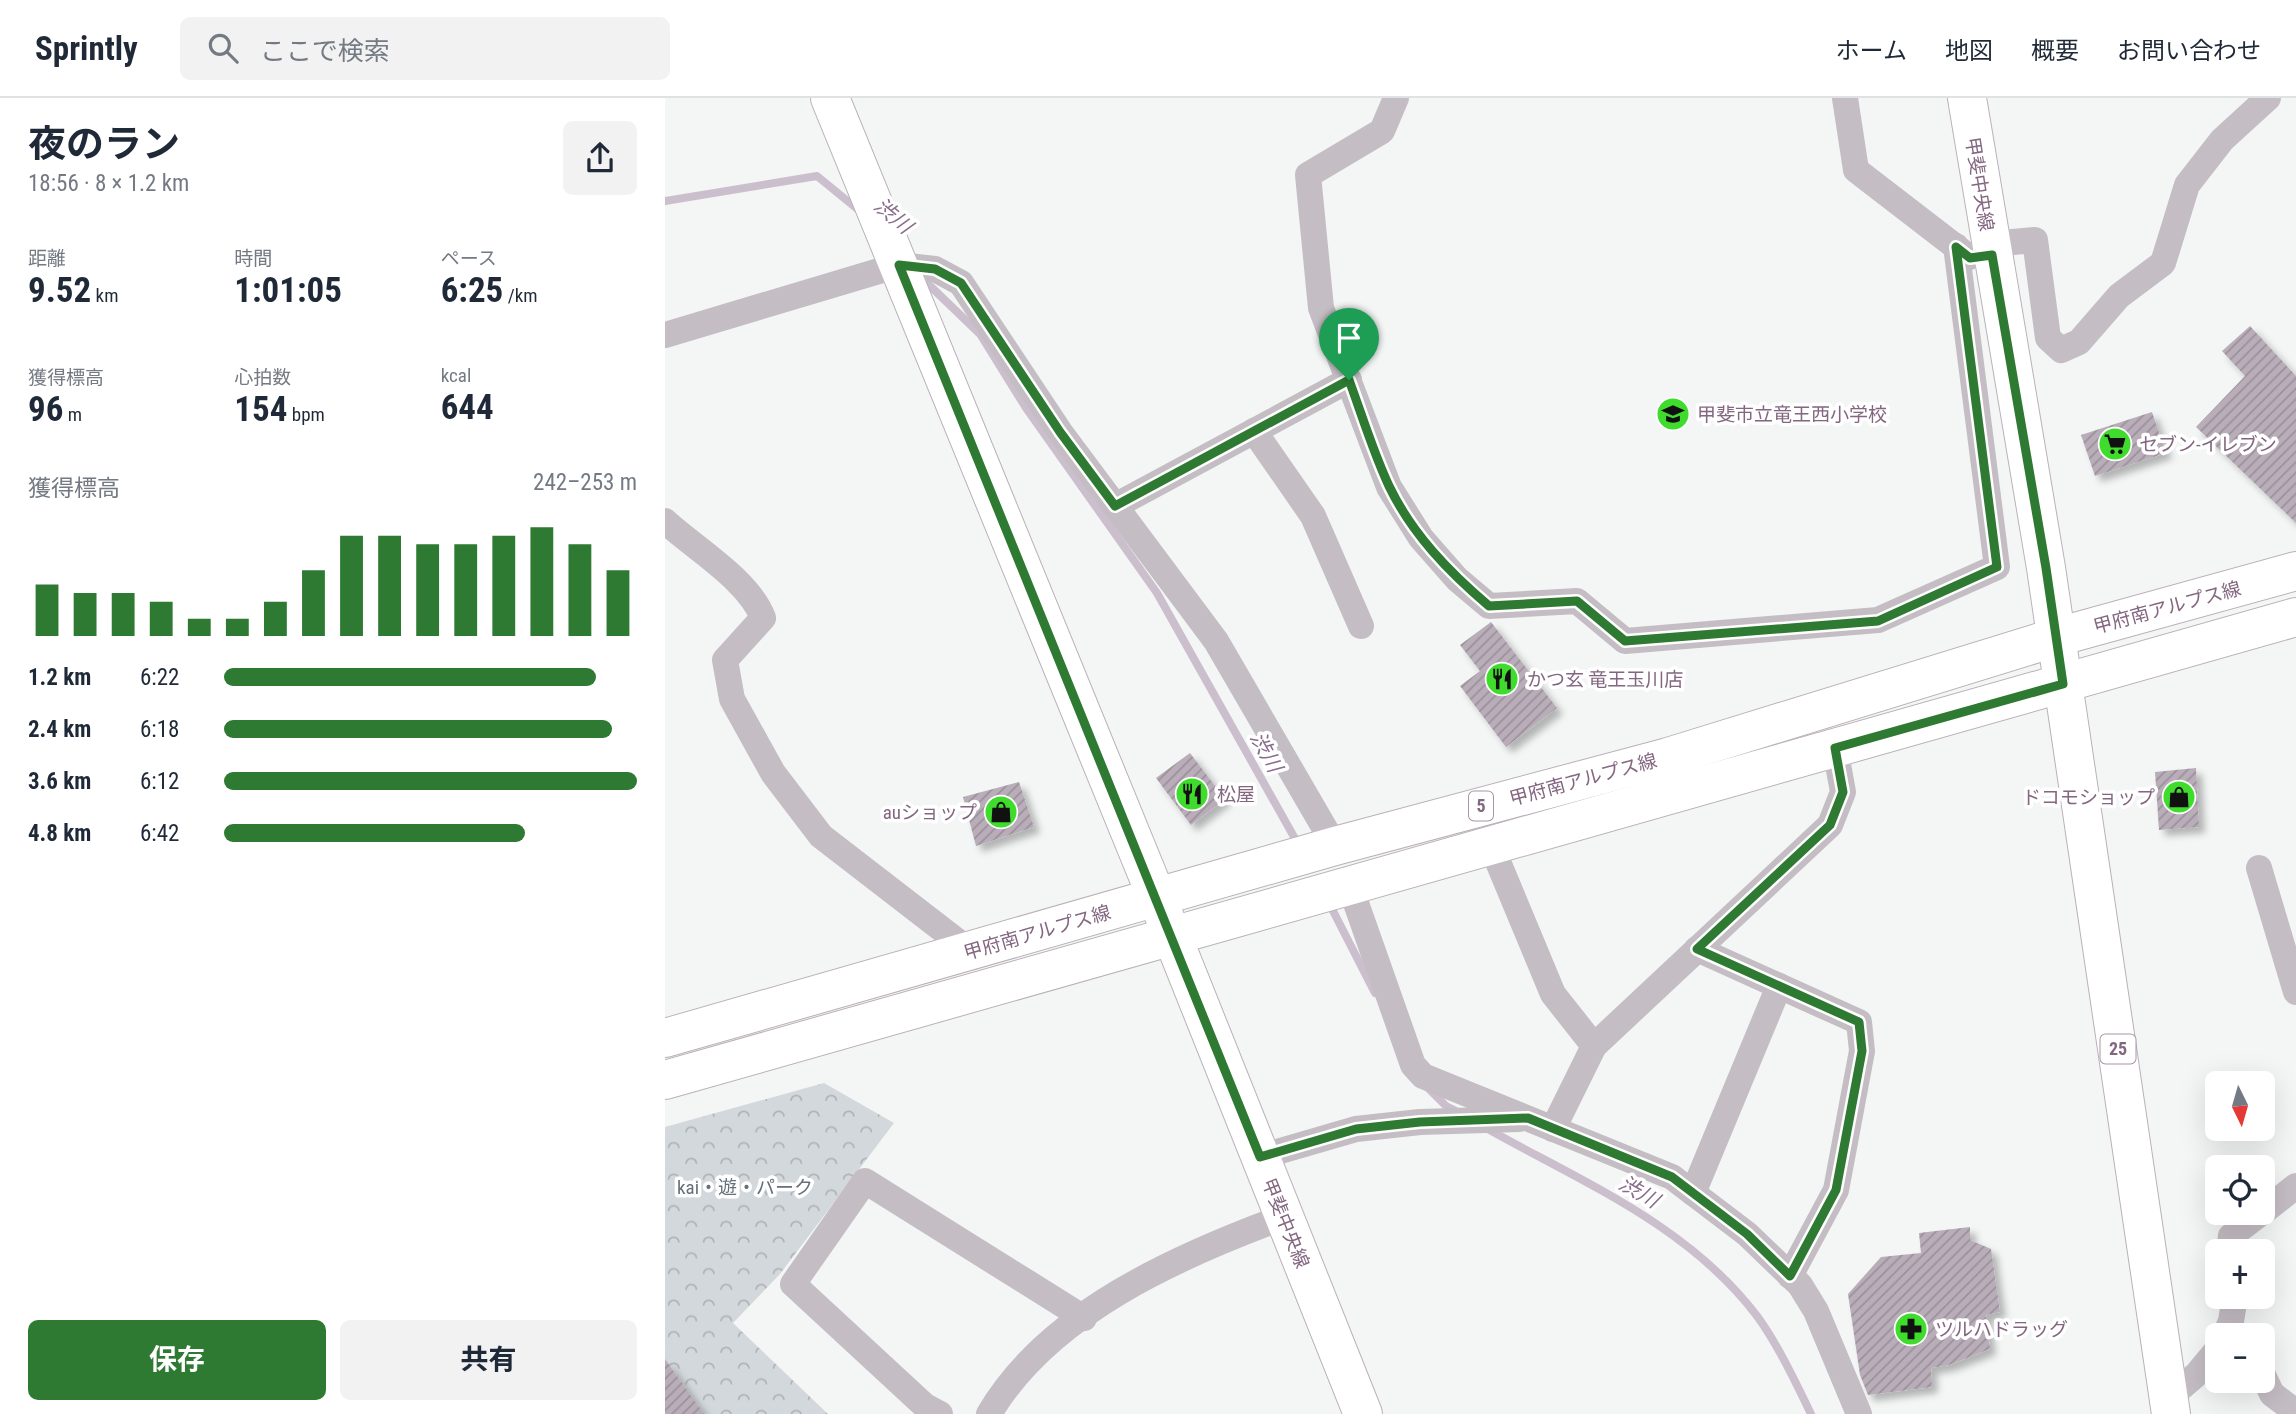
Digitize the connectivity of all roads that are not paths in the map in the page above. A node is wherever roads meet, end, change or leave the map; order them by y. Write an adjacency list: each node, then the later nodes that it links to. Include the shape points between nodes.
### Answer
1 (830, 98): 7 (main road, 甲斐中央線)
2 (1396, 98): 9 (street, via 1383,131 1308,175 1321,308)
3 (1845, 98): 6 (street, via 1856,170)
4 (1967, 98): 6 (main road, 甲斐中央線 / 25)
5 (2268, 98): 6 (street, via 2222,140 2187,185 2163,263 2119,296 2079,342 2061,350 2048,338 2035,240)
6 (1979, 249): 9 (street, via 1997,567 1878,621 1625,641 1577,601 1489,606 1457,579 1389,487); 16 (main road, 甲斐中央線 / 25)
7 (899, 265): 8 (street); 11 (street, via 935,269 961,283); 23 (main road, 甲斐中央線)
8 (665, 335)
9 (1349, 380): 10 (street)
10 (1254, 431): 11 (street); 15 (street, via 1313,516)
11 (1115, 506): 20 (street, via 1216,641)
12 (665, 521): 26 (street, via 758,604 763,618 725,660 732,699 773,773 821,836)
13 (2296, 571): 16 (main road, 甲府南アルプス線 / 5)
14 (2296, 617): 17 (main road, 甲府南アルプス線 / 5)
15 (1361, 626)
16 (2057, 636): 17 (main road, 甲斐中央線 / 25); 20 (main road, 甲府南アルプス線 / 5, via 1668,757)
17 (2063, 684): 18 (main road, 甲府南アルプス線 / 5); 45 (main road, 25)
18 (1835, 748): 19 (main road, 甲府南アルプス線 / 5); 25 (street, via 1843,792 1830,825)
19 (1491, 845): 22 (main road, 甲府南アルプス線 / 5); 30 (street, via 1553,994)
20 (1335, 846): 23 (main road, 甲府南アルプス線 / 5)
21 (2259, 868): 28 (street)
22 (1351, 889): 24 (main road, 甲府南アルプス線 / 5); 32 (street, via 1413,1065 1423,1076)
23 (1157, 898): 24 (main road, 甲斐中央線); 26 (main road, 甲府南アルプス線 / 5)
24 (1172, 938): 31 (main road, 甲府南アルプス線 / 5); 34 (main road, 甲斐中央線)
25 (1697, 949): 27 (street); 30 (street)
26 (971, 951): 29 (main road, 甲府南アルプス線 / 5)
27 (1779, 986): 36 (street); 41 (street, via 1859,1022 1862,1051 1836,1190)
28 (2296, 992)
29 (665, 1038)
30 (1594, 1046): 33 (street)
31 (665, 1080)
32 (1528, 1118): 33 (street); 34 (street, via 1356,1129)
33 (1553, 1129): 36 (street, via 1672,1177)
34 (1260, 1157): 38 (main road, 甲斐中央線)
35 (2296, 1186): 37 (street)
36 (1693, 1193): 41 (street, via 1747,1234)
37 (2275, 1202)
38 (1284, 1217): 42 (street, via 1191,1254); 49 (main road, 甲斐中央線)
39 (2245, 1225): 40 (street)
40 (2231, 1239)
41 (1790, 1276): 50 (street, via 1816,1311)
42 (1084, 1318): 47 (street, via 865,1181 793,1284 925,1406); 48 (street, via 1057,1335 1005,1387)
43 (2205, 1364): 45 (street)
44 (2272, 1393): 46 (street)
45 (2170, 1406)
46 (2296, 1412)
47 (940, 1414)
48 (989, 1414)
49 (1363, 1414)
50 (1859, 1414)

